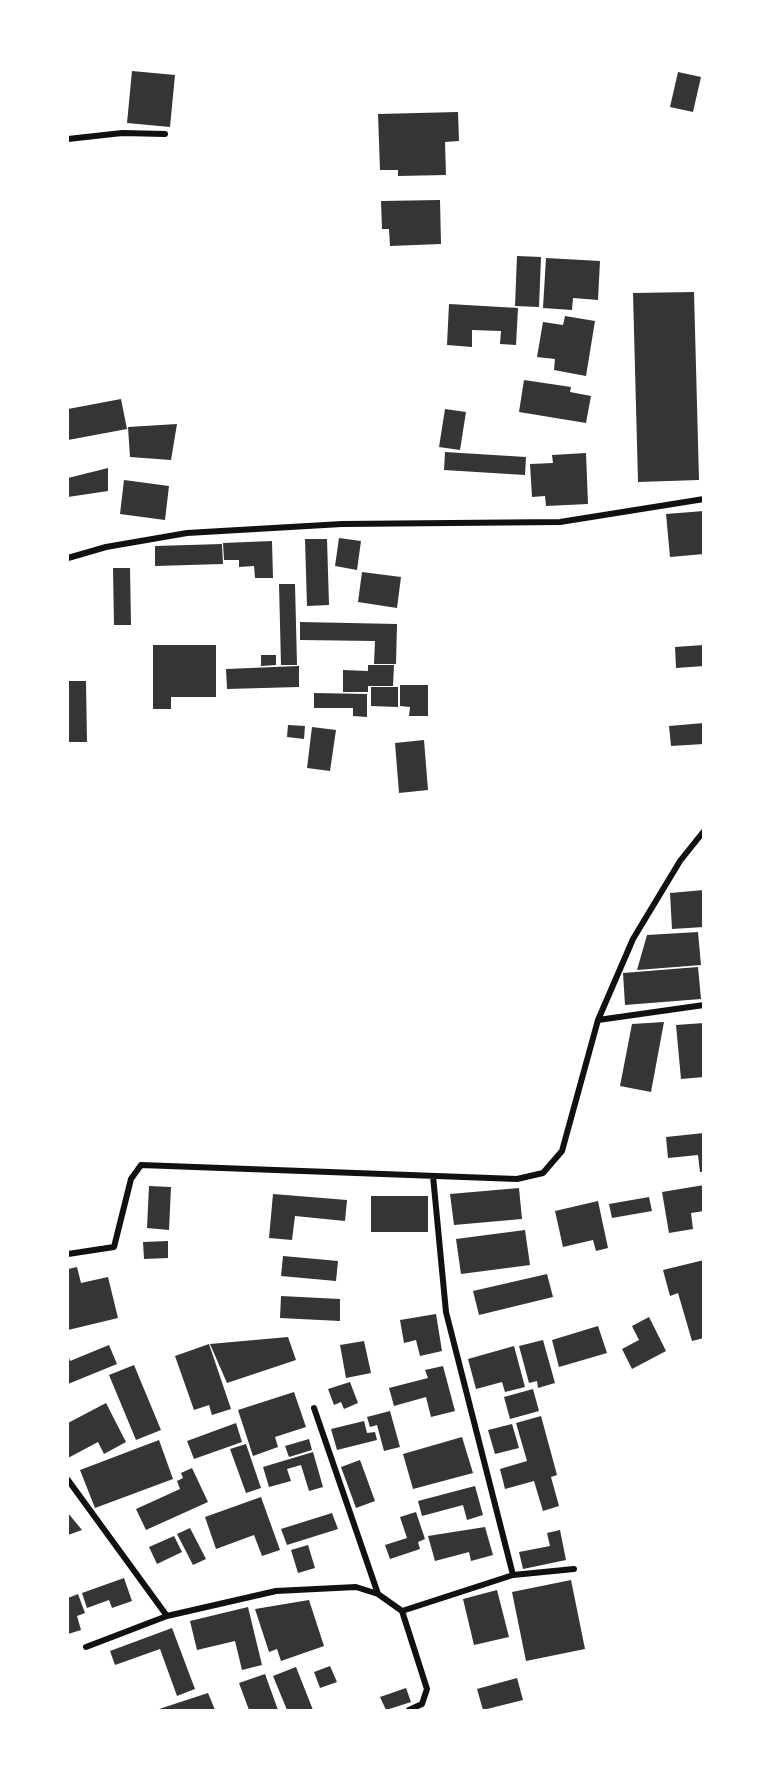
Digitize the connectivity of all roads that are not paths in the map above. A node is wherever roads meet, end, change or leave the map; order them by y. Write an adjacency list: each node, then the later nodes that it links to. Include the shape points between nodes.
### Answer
1 (165, 134): 2 (street, via 122,133)
2 (68, 139)
3 (704, 499): 4 (street, via 560,522 342,524 187,533)
4 (68, 558)
5 (704, 831): 7 (street, via 680,861 633,939)
6 (704, 1005): 7 (street)
7 (598, 1020): 8 (street, via 562,1151 543,1173 517,1179)
8 (433, 1176): 9 (street, via 141,1165 131,1179 114,1247); 13 (street, via 446,1312)
9 (68, 1254)
10 (314, 1408): 14 (street)
11 (68, 1480): 16 (street)
12 (574, 1569): 13 (street)
13 (513, 1575): 15 (street)
14 (378, 1594): 15 (street); 16 (street, via 356,1587 276,1591)
15 (402, 1611): 18 (street, via 427,1689 422,1704)
16 (167, 1616): 17 (street)
17 (86, 1647)
18 (409, 1710)

